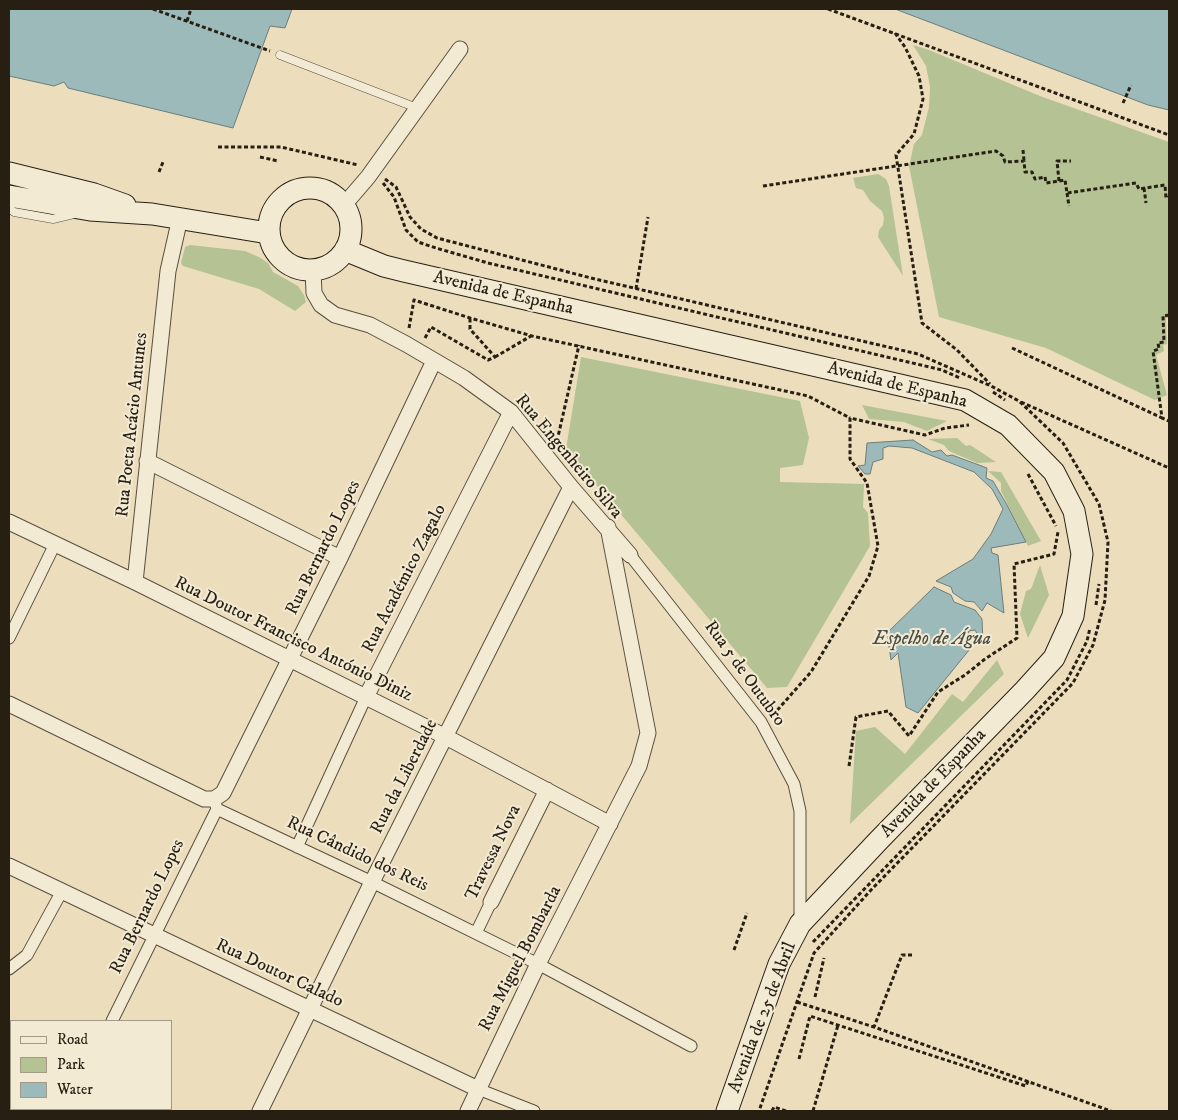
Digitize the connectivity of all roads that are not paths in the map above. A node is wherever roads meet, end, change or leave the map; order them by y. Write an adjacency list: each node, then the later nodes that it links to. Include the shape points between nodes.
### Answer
1 (460, 49): 3 (street)
2 (280, 55): 3 (lane)
3 (417, 108): 6 (street)
4 (9, 173): 9 (main road, via 94,194)
5 (9, 196): 8 (main road)
6 (344, 204): 11 (main road, via 320,188 295,190 282,197 273,208); 12 (main road, via 351,226)
7 (9, 208): 8 (lane, via 14,212 53,219)
8 (90, 210): 9 (main road)
9 (152, 214): 10 (main road)
10 (180, 218): 11 (main road); 16 (street, Rua Poeta Acácio Antunes, via 168,271)
11 (268, 232): 13 (main road, via 278,256 300,269)
12 (345, 250): 13 (main road, via 326,267); 37 (main road, Avenida de Espanha, via 391,268 965,400 1008,425 1054,472 1074,511 1082,554 1073,616 1054,658)
13 (313, 270): 14 (street, Rua Engenheiro Silva, via 314,293 321,305 335,315 370,325)
14 (434, 362): 15 (street, Rua Engenheiro Silva, via 464,378); 22 (street, Rua Bernardo Lopes)
15 (511, 412): 17 (street, Rua Engenheiro Silva); 26 (street, Rua Académico Zagalo)
16 (147, 462): 22 (street); 23 (street, Rua Poeta Acácio Antunes)
17 (571, 487): 19 (street, Rua Engenheiro Silva); 28 (street, Rua da Liberdade)
18 (9, 522): 20 (street, Rua Doutor Francisco António Diniz)
19 (608, 527): 21 (street, Rua 5 de Outubro); 31 (street, Rua Engenheiro Silva, via 648,733 639,766)
20 (55, 544): 23 (street, Rua Doutor Francisco António Diniz); 24 (street)
21 (630, 555): 37 (street, Rua 5 de Outubro, via 763,726 794,784 800,811)
22 (340, 558): 25 (street, Rua Bernardo Lopes)
23 (135, 582): 25 (street, Rua Doutor Francisco António Diniz)
24 (9, 638)
25 (290, 660): 26 (street, Rua Doutor Francisco António Diniz); 30 (street, Rua Bernardo Lopes)
26 (366, 697): 28 (street, Rua Doutor Francisco António Diniz); 32 (street, Rua Académico Zagalo)
27 (9, 704): 30 (street, Rua Cândido dos Reis)
28 (446, 737): 29 (street, Rua Doutor Francisco António Diniz); 34 (street, Rua da Liberdade)
29 (546, 790): 31 (street, Rua Doutor Francisco António Diniz); 36 (street, Travessa Nova)
30 (215, 804): 32 (street, Rua Cândido dos Reis); 39 (street, Rua Bernardo Lopes)
31 (610, 824): 40 (street, Rua Miguel Bombarda)
32 (297, 847): 34 (street, Rua Cândido dos Reis)
33 (9, 866): 35 (street, Rua Doutor Calado)
34 (372, 882): 38 (street, Rua Cândido dos Reis); 42 (street, Rua da Liberdade)
35 (62, 891): 39 (street, Rua Doutor Calado); 41 (street, via 27,955)
36 (491, 902): 38 (street, Travessa Nova)
37 (800, 924): 49 (main road, Avenida de 25 de Abril, via 779,964)
38 (476, 933): 40 (street, Rua Cândido dos Reis)
39 (154, 935): 42 (street, Rua Doutor Calado); 43 (street, Rua Bernardo Lopes)
40 (538, 964): 44 (street, Rua Cândido dos Reis); 45 (street, Rua Miguel Bombarda)
41 (9, 968)
42 (310, 1010): 45 (street, Rua Doutor Calado); 46 (street, Rua da Liberdade)
43 (112, 1020)
44 (692, 1046)
45 (478, 1089): 47 (street, Rua Miguel Bombarda); 48 (street, Rua Doutor Calado)
46 (260, 1111)
47 (468, 1111)
48 (534, 1111)
49 (727, 1111)

